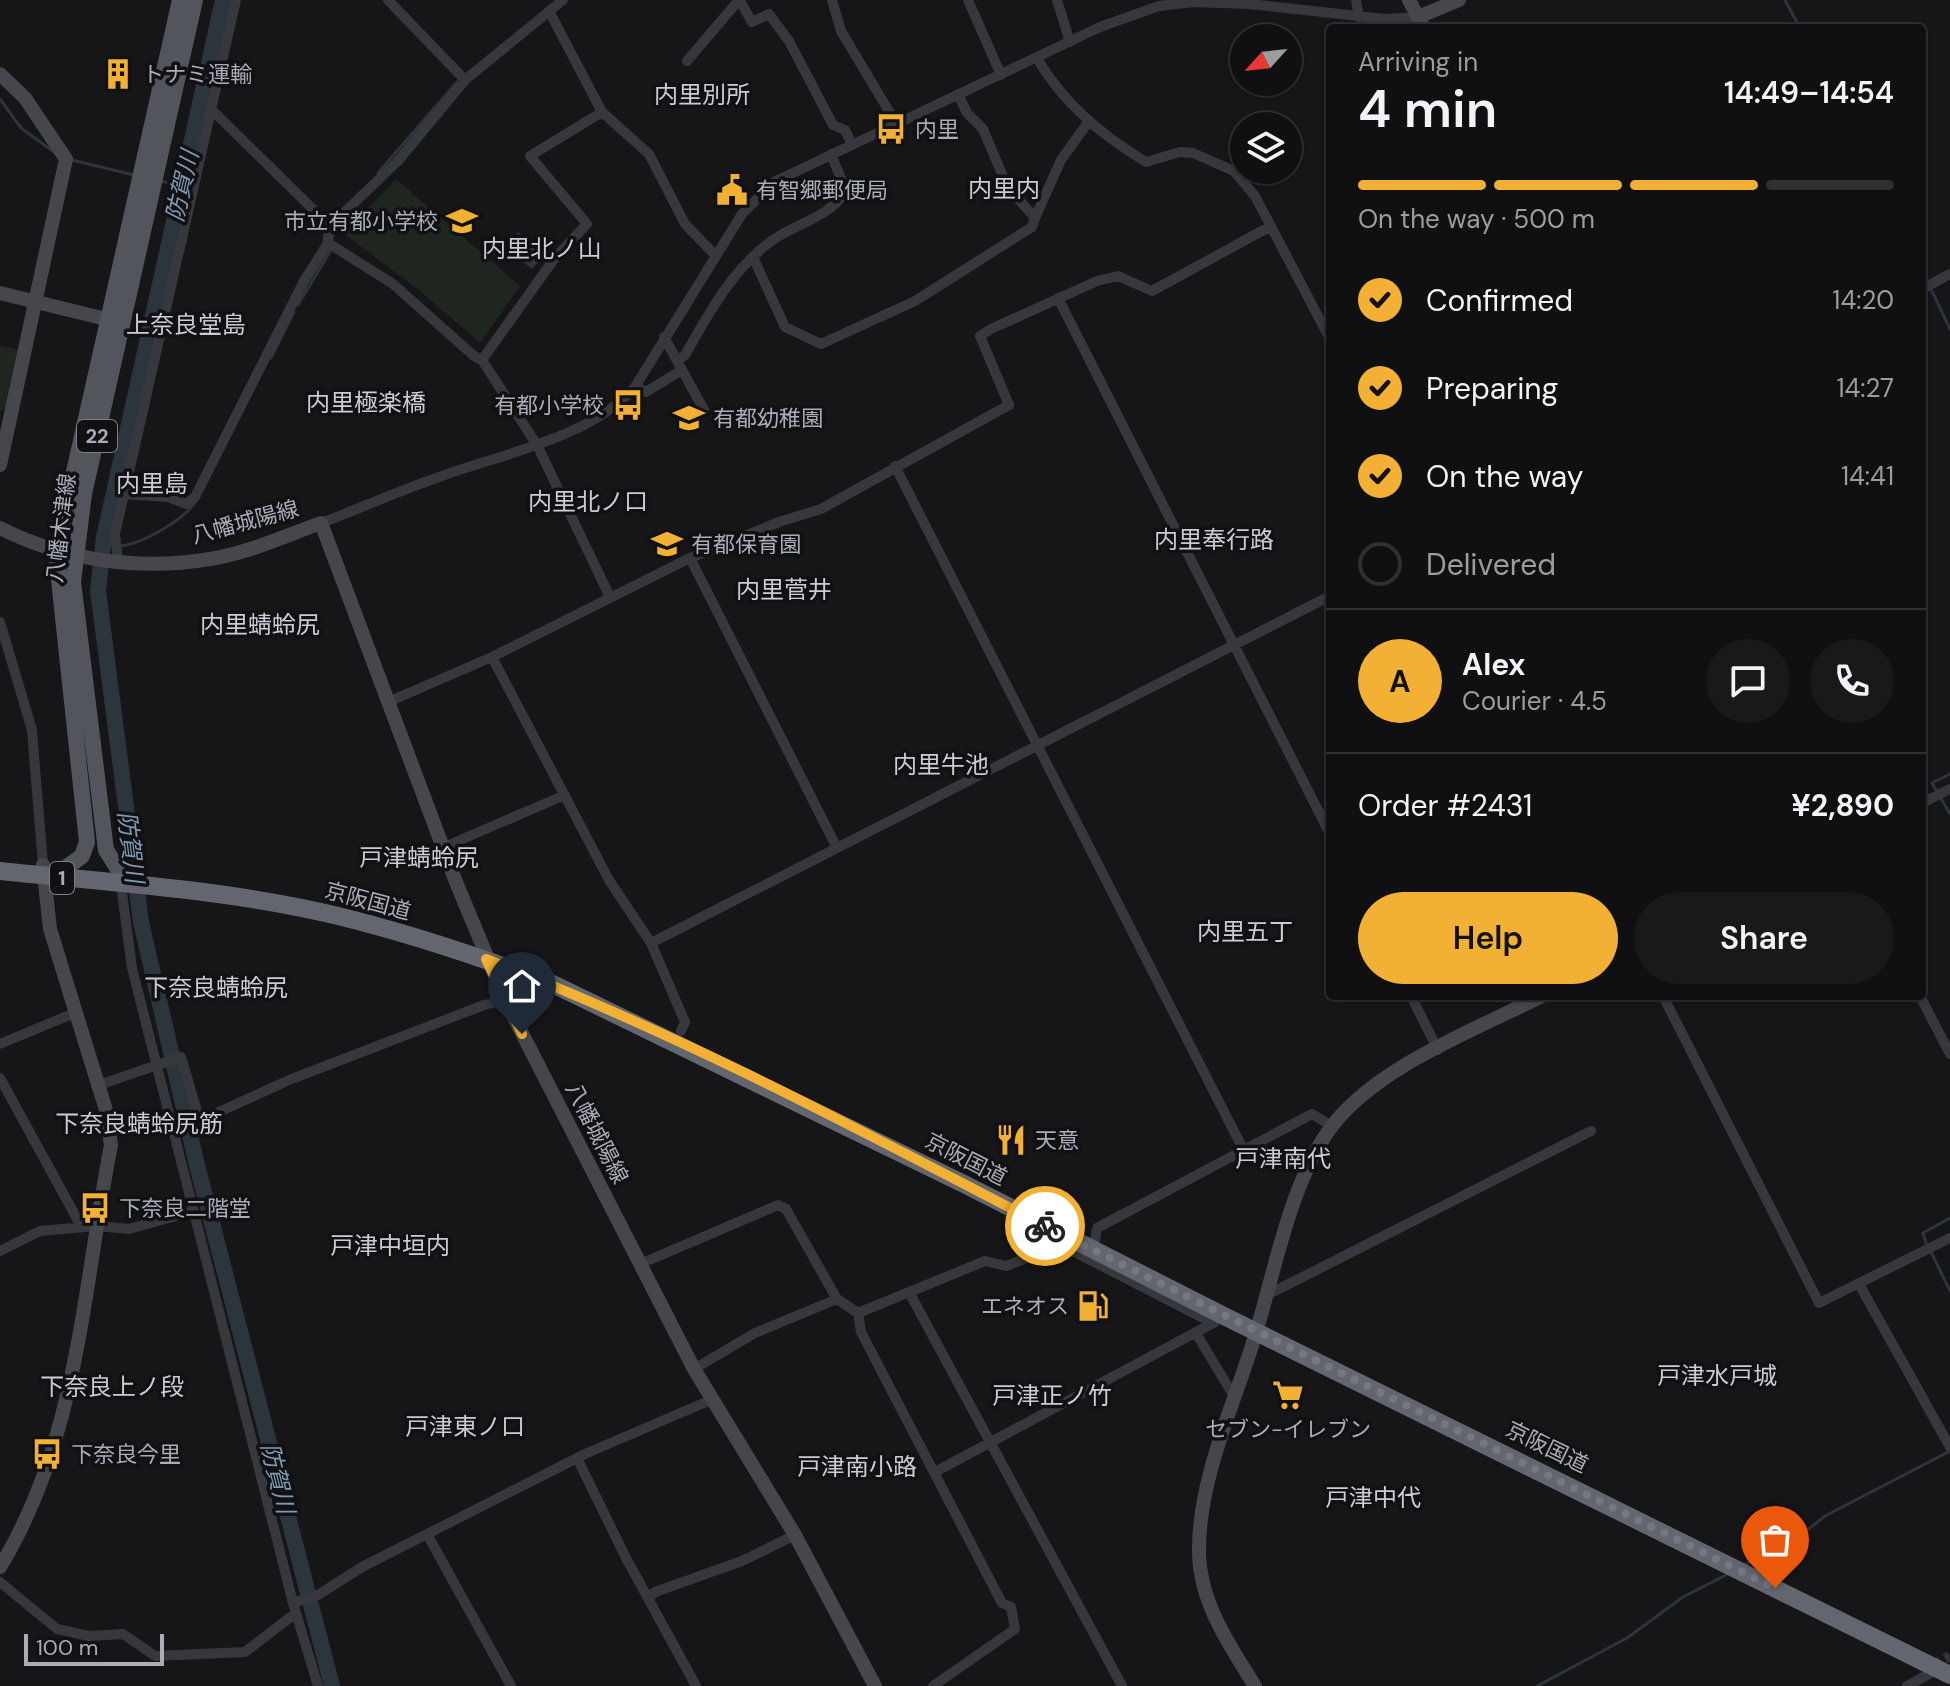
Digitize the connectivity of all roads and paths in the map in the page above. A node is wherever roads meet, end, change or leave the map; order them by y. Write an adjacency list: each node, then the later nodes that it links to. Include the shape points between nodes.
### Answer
1 (180, 0): 40 (main road, 八幡木津線 / 22)
2 (195, 0): 43 (main road, 八幡木津線 / 22)
3 (236, 0): 23 (street)
4 (388, 0): 21 (street)
5 (563, 0): 13 (street)
6 (832, 0): 26 (street, via 841,31)
7 (968, 0): 20 (street)
8 (1057, 0): 16 (street)
9 (1356, 0): 14 (street)
10 (1409, 0): 15 (main road)
11 (1459, 0): 15 (main road)
12 (739, 1): 18 (street); 27 (street, via 752,22 769,14 833,125 845,130)
13 (549, 11): 21 (street); 24 (street)
14 (1359, 17): 15 (street); 16 (street, via 1194,2 1135,14)
15 (1421, 22)
16 (1070, 42): 17 (street)
17 (1036, 57): 20 (street); 25 (street, via 1056,89)
18 (687, 61)
19 (0, 74): 39 (main road, via 25,98 66,159)
20 (1001, 75): 22 (street)
21 (465, 80): 30 (street, via 398,161)
22 (958, 94): 26 (street); 29 (street, via 983,129 1007,186)
23 (210, 108): 30 (street); 52 (street)
24 (602, 112): 33 (street, via 649,154 672,204); 44 (street, via 530,156 587,224 554,259)
25 (1089, 121): 29 (street, via 1061,160); 31 (street, via 1146,162 1193,153 1234,171)
26 (896, 123): 27 (street)
27 (852, 144): 28 (street)
28 (831, 154): 33 (street, via 774,182 742,214); 34 (street, via 846,191 841,198)
29 (1035, 218): 34 (street, via 1032,227 915,301 821,344 785,327)
30 (330, 226): 32 (street)
31 (1271, 226): 38 (street, via 1152,291 1118,276); 41 (street)
32 (328, 243): 44 (street, via 393,284); 52 (street, via 195,497 179,504 168,497)
33 (715, 255): 42 (street)
34 (753, 257): 45 (street, via 720,296)
35 (1950, 274): 36 (street)
36 (1926, 287)
37 (0, 293): 39 (main road)
38 (1058, 298): 51 (street, via 980,336 1009,405); 62 (street)
39 (37, 302): 40 (main road); 48 (main road)
40 (106, 319): 43 (main road, via 115,330); 55 (main road, 八幡木津線 / 22)
41 (1326, 331)
42 (664, 337): 45 (street); 46 (street)
43 (118, 349): 56 (main road, 八幡木津線 / 22, via 84,494)
44 (482, 360): 49 (street)
45 (680, 365): 46 (street, via 646,392); 47 (street)
46 (635, 387): 49 (street, via 612,409)
47 (704, 410)
48 (5, 416): 50 (main road)
49 (537, 445): 53 (street); 59 (street)
50 (0, 465)
51 (895, 466): 57 (street, via 806,516); 65 (street)
52 (124, 494): 58 (street, via 115,534)
53 (321, 523): 58 (main road, 八幡城陽線, via 209,559); 64 (main road, 八幡城陽線)
54 (0, 528): 55 (main road, 八幡城陽線)
55 (56, 552): 56 (main road, 八幡城陽線); 73 (main road, 八幡木津線 / 22, via 87,842 82,856)
56 (82, 557): 58 (main road, 八幡城陽線); 76 (main road, 八幡木津線 / 22, via 73,582 82,669 106,850)
57 (690, 558): 59 (street); 71 (street)
58 (118, 560)
59 (610, 597): 63 (street)
60 (1326, 598): 62 (street)
61 (0, 622): 74 (street, via 32,730)
62 (1235, 644): 65 (street); 69 (street)
63 (492, 657): 64 (street); 67 (street)
64 (388, 702): 70 (main road, 八幡城陽線)
65 (1037, 746): 71 (street); 94 (street)
66 (1950, 789): 68 (street)
67 (565, 795): 70 (street); 77 (street, via 609,880)
68 (1926, 801)
69 (1326, 826)
70 (444, 847): 78 (main road, 八幡城陽線)
71 (837, 848): 77 (street)
72 (0, 860): 74 (highway, 京阪国道 / 1)
73 (67, 867): 74 (highway, 京阪国道 / 1); 76 (highway, 京阪国道 / 1)
74 (44, 870): 75 (highway, 京阪国道 / 1); 76 (highway, 京阪国道 / 1); 84 (main road, via 50,929)
75 (0, 871)
76 (122, 879): 78 (highway, 京阪国道 / 1, via 332,915); 89 (street, via 132,968)
77 (651, 943): 85 (street, via 685,1022)
78 (483, 952): 79 (main road, 八幡城陽線); 85 (highway, 京阪国道 / 1, via 603,994); 107 (highway, 京阪国道 / 1, via 677,1042)
79 (505, 1000): 89 (street, via 289,1080 208,1117 199,1118 181,1057); 101 (main road, 八幡城陽線)
80 (1413, 1000): 87 (street)
81 (1534, 1000): 87 (main road)
82 (1665, 1000): 102 (street, via 1819,1303)
83 (1922, 1000): 88 (street)
84 (77, 1012): 86 (street); 91 (main road)
85 (681, 1031): 99 (highway, 京阪国道 / 1)
86 (0, 1044)
87 (1438, 1050): 92 (main road, via 1373,1086)
88 (1950, 1054)
89 (156, 1064): 91 (street); 95 (street)
90 (0, 1078): 96 (street)
91 (96, 1086): 97 (main road, via 111,1127)
92 (1332, 1126): 94 (street, via 1312,1114); 104 (main road, via 1307,1169)
93 (1591, 1131): 104 (street)
94 (1243, 1149): 99 (street, via 1097,1228)
95 (194, 1211): 97 (street, via 129,1229); 122 (street)
96 (81, 1226): 97 (street); 100 (street, via 40,1231)
97 (97, 1226): 119 (main road, via 71,1391 33,1505)
98 (1950, 1238): 102 (street)
99 (1095, 1240): 108 (highway, 京阪国道 / 1)
100 (0, 1251)
101 (640, 1264): 105 (street, via 778,1205 786,1209); 110 (main road, 八幡城陽線)
102 (1859, 1284): 114 (street)
103 (909, 1292): 106 (street); 107 (street, via 985,1261 1006,1266 1061,1245); 113 (street)
104 (1265, 1296): 108 (main road)
105 (837, 1299): 106 (street); 110 (street, via 755,1333)
106 (858, 1313): 116 (street, via 861,1332)
107 (1218, 1320): 108 (highway, 京阪国道 / 1); 109 (street)
108 (1258, 1326): 111 (main road); 123 (highway, 京阪国道 / 1)
109 (1197, 1335): 111 (street); 113 (street)
110 (694, 1369): 112 (main road, 八幡城陽線)
111 (1235, 1398): 130 (main road, via 1205,1499 1199,1556 1221,1633)
112 (713, 1399): 115 (street); 118 (main road, 八幡城陽線)
113 (992, 1442): 116 (street); 129 (street)
114 (1950, 1447)
115 (577, 1458): 117 (street); 121 (street)
116 (935, 1472): 128 (street, via 1015,1623 1009,1633)
117 (427, 1534): 122 (street); 125 (street)
118 (795, 1535): 121 (street); 127 (main road, 八幡城陽線)
119 (0, 1567)
120 (0, 1582): 122 (street, via 57,1629 89,1636 123,1634 155,1656 245,1652)
121 (650, 1597): 126 (street)
122 (295, 1606): 124 (street)
123 (1940, 1669): 131 (street); 132 (street)
124 (318, 1686)
125 (511, 1686)
126 (696, 1686)
127 (875, 1686)
128 (933, 1686)
129 (1122, 1686)
130 (1255, 1686)
131 (1897, 1686)
132 (1907, 1686)

